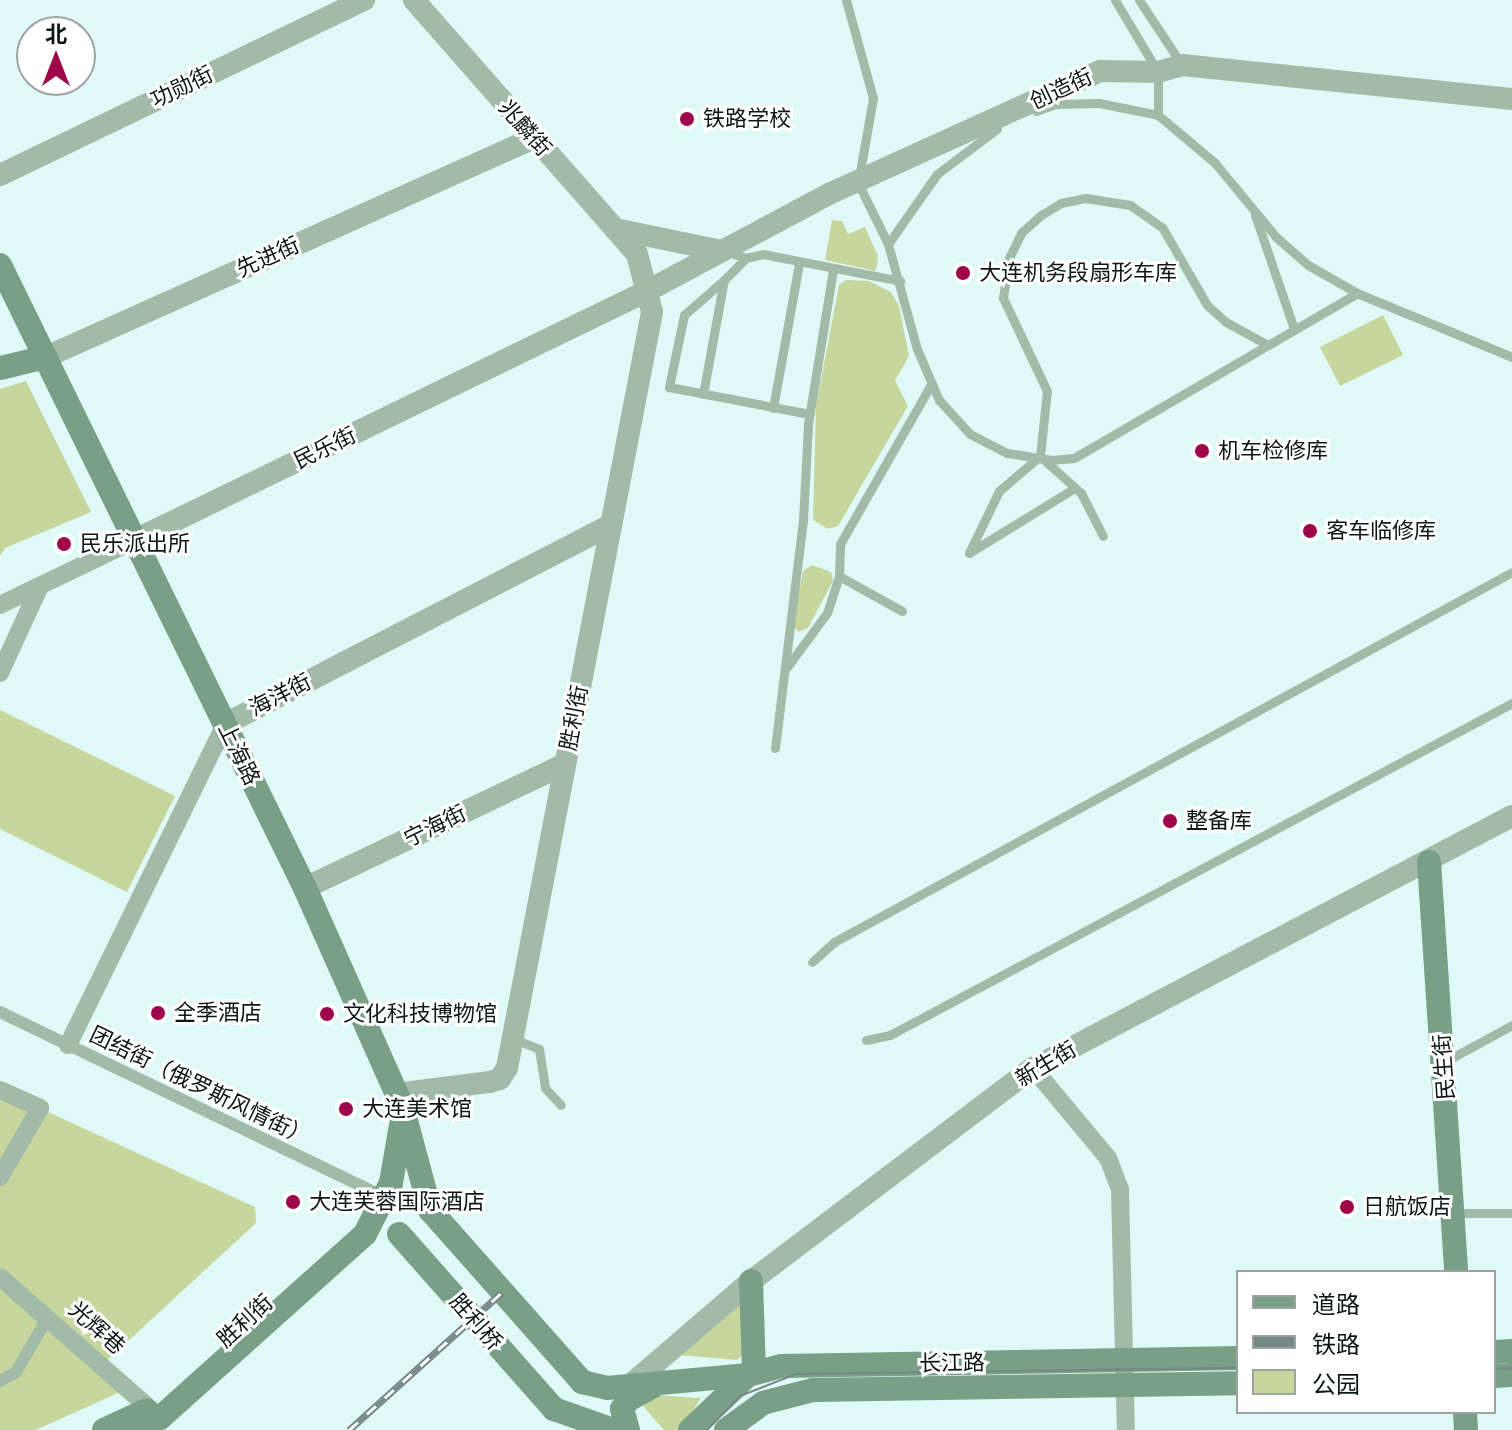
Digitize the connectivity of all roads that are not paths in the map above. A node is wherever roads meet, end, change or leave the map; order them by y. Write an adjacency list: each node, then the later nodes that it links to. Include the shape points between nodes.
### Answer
1 (364, 0): 11 (street, 功勋街)
2 (414, 0): 10 (street, 兆麟街)
3 (846, 0): 12 (lane, via 873,98)
4 (1115, 0): 7 (lane)
5 (1139, 0): 6 (lane)
6 (1182, 65): 7 (street, 创造街); 8 (street, 创造街)
7 (1158, 72): 9 (lane); 12 (street, 创造街, via 1100,71)
8 (1512, 99)
9 (1158, 115): 13 (lane, via 1215,163); 15 (lane, via 1099,103 1055,104 1010,121 973,142 937,174)
10 (534, 138): 14 (street, 兆麟街); 28 (street, 先进街)
11 (0, 175)
12 (858, 183): 15 (lane); 16 (street, 创造街)
13 (1253, 210): 25 (lane, via 1308,265); 26 (lane)
14 (615, 229): 16 (street); 17 (street, 兆麟街)
15 (888, 244): 23 (lane)
16 (722, 251): 18 (lane); 24 (street, 创造街)
17 (637, 254): 24 (street, 胜利街)
18 (746, 258): 19 (lane, via 763,254); 22 (lane)
19 (799, 263): 21 (lane); 33 (lane)
20 (0, 265): 28 (main road, 上海路)
21 (833, 270): 23 (lane); 34 (lane)
22 (724, 280): 32 (lane); 32 (lane, via 684,315 669,387)
23 (900, 281): 31 (lane, via 917,349)
24 (649, 290): 37 (street, 胜利街, via 652,312); 39 (street, 民乐街)
25 (1357, 293): 26 (lane); 29 (lane)
26 (1294, 329): 27 (lane)
27 (1266, 344): 35 (lane, via 1074,458); 35 (lane, via 1207,305 1162,227 1146,214 1107,199 1061,203 1021,233 1004,279 1009,318 1047,391)
28 (46, 357): 30 (main road, 先进街); 39 (main road, 上海路)
29 (1512, 357)
30 (0, 368)
31 (932, 383): 35 (lane, via 939,400 970,434 1007,453); 41 (lane, via 840,544)
32 (703, 394): 33 (lane)
33 (773, 408): 34 (lane)
34 (809, 414): 45 (lane)
35 (1040, 456): 36 (lane); 36 (lane, via 999,491 969,553)
36 (1073, 489): 38 (lane, via 1081,493)
37 (611, 525): 48 (street, 海洋街); 50 (street, 胜利街)
38 (1103, 536)
39 (135, 540): 42 (street, 民乐街); 48 (main road, 上海路)
40 (1512, 572): 54 (lane, via 834,942)
41 (839, 576): 44 (lane); 45 (lane, via 827,613)
42 (40, 586): 43 (street, 民乐街); 46 (street)
43 (0, 605)
44 (902, 611)
45 (785, 669): 49 (lane)
46 (0, 673)
47 (1512, 703): 58 (lane, via 890,1035)
48 (225, 724): 53 (main road, 上海路); 59 (street, 海洋街)
49 (775, 748)
50 (565, 764): 53 (street, 宁海街); 57 (street, 胜利街)
51 (1512, 816): 52 (street, 新生街)
52 (1429, 862): 60 (main road, 民生街); 61 (street, 新生街)
53 (305, 888): 63 (main road, 上海路)
54 (812, 962)
55 (0, 1012): 59 (street, 团结街（俄罗斯风情街）)
56 (1512, 1025): 60 (lane)
57 (512, 1038): 63 (street, 胜利街, via 500,1079); 64 (lane, via 539,1049 545,1088)
58 (866, 1040)
59 (68, 1045): 66 (street, 团结街（俄罗斯风情街）)
60 (1443, 1062): 68 (main road, 民生街)
61 (1033, 1068): 73 (street, 新生街); 77 (street, via 1108,1158 1120,1190)
62 (0, 1090): 65 (street, via 40,1108)
63 (399, 1100): 66 (main road, via 400,1152); 67 (main road, 上海路)
64 (561, 1105)
65 (0, 1177)
66 (382, 1200): 67 (main road); 70 (main road, 胜利街); 83 (main road, 胜利街)
67 (430, 1210): 81 (main road, 胜利桥, via 582,1382)
68 (1453, 1213): 69 (lane); 71 (main road, 民生街)
69 (1512, 1213)
70 (365, 1234): 82 (main road, 胜利桥, bridge, via 385,1226 399,1234); 83 (main road, 胜利街)
71 (1456, 1270)
72 (0, 1277): 74 (street, 光辉巷)
73 (751, 1281): 76 (main road); 81 (street, 新生街)
74 (48, 1317): 78 (street, via 16,1372); 83 (street, 光辉巷)
75 (1236, 1358): 77 (main road, 长江路)
76 (751, 1374): 77 (main road, 长江路, via 798,1365); 79 (main road); 89 (main road, 长江路, via 716,1399)
77 (1124, 1374): 80 (main road, 长江路); 90 (main road, 长江路, via 813,1390 763,1403); 91 (street)
78 (0, 1381)
79 (675, 1381): 81 (main road); 88 (main road, via 628,1400 622,1409)
80 (1236, 1383)
81 (629, 1386)
82 (554, 1409): 86 (main road, 胜利桥); 87 (main road)
83 (155, 1413): 84 (main road, 胜利街); 85 (main road, 胜利街)
84 (104, 1430)
85 (134, 1430)
86 (572, 1430)
87 (613, 1430)
88 (628, 1430)
89 (690, 1430)
90 (726, 1430)
91 (1126, 1430)

